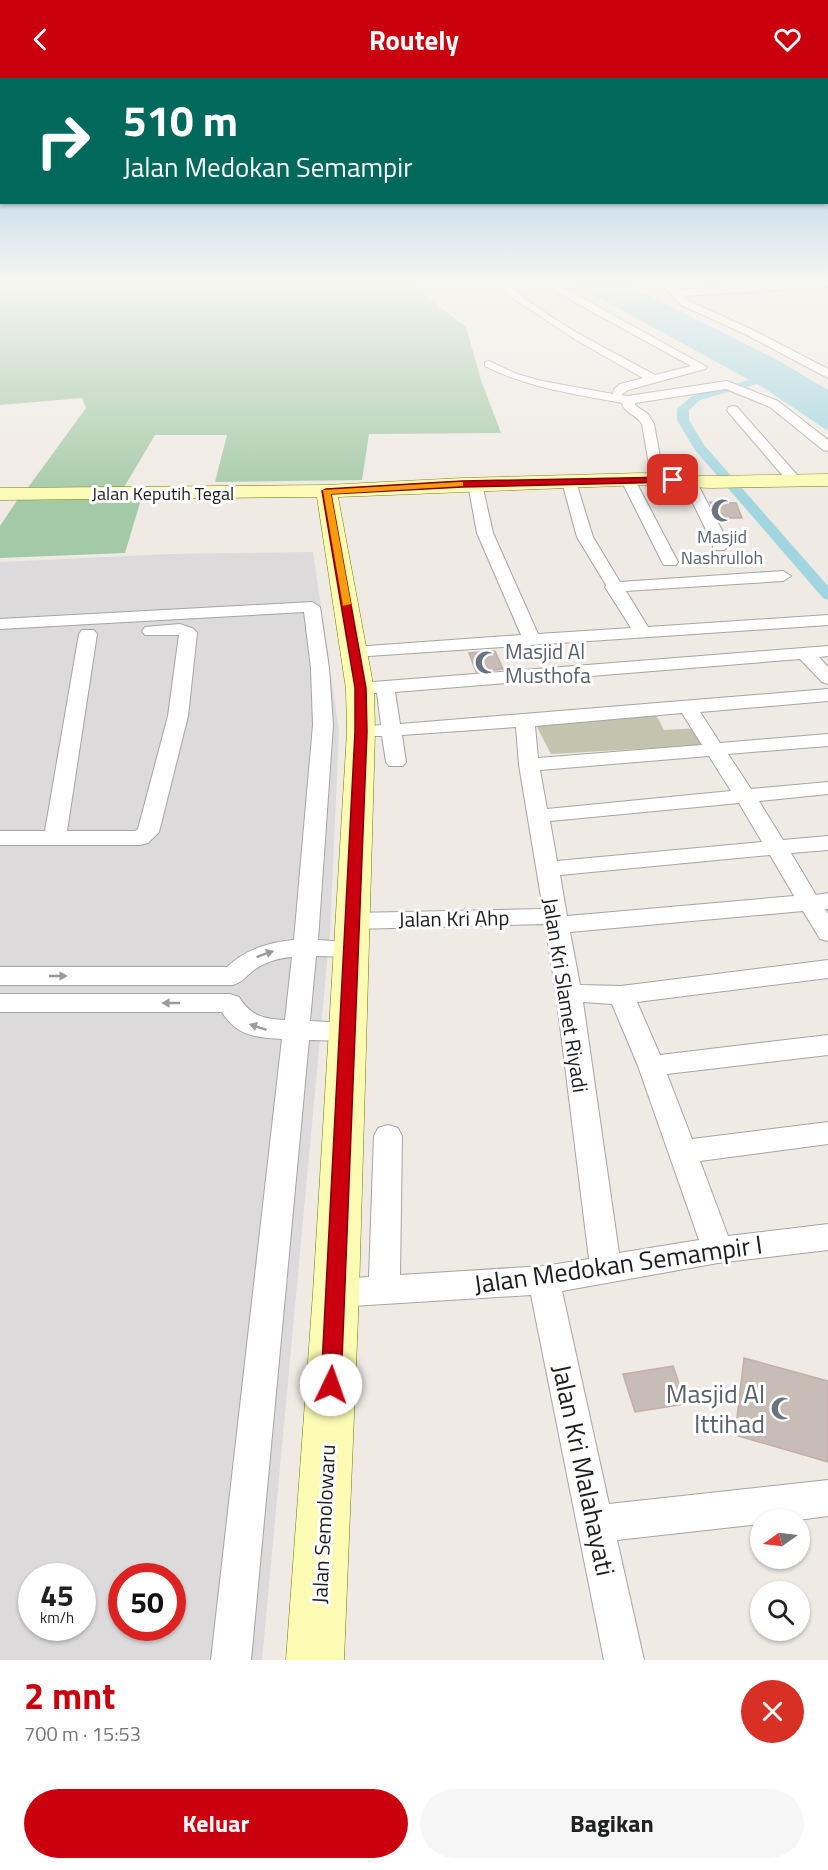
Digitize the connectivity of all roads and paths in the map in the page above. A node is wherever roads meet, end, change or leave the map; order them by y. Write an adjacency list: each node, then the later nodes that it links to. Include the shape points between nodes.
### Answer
1 (615, 358): 6 (street)
2 (684, 358): 6 (street, via 701,367)
3 (798, 358): 5 (street)
4 (489, 364): 7 (street, via 540,384)
5 (828, 374)
6 (653, 379): 7 (street, via 624,387 617,393)
7 (628, 404): 9 (street, via 720,385 735,388 785,411); 10 (street)
8 (733, 410): 11 (street)
9 (828, 447)
10 (643, 479): 13 (main road, Jalan Keputih Tegal); 14 (main road, Jalan Keputih Tegal); 19 (street, via 633,494)
11 (794, 480): 12 (main road, Jalan Keputih Tegal); 13 (main road, Jalan Keputih Tegal)
12 (828, 480)
13 (699, 481): 18 (street)
14 (569, 482): 15 (main road, Jalan Keputih Tegal); 21 (street, via 585,537)
15 (475, 484): 16 (main road, Jalan Keputih Tegal); 27 (street, via 485,533)
16 (326, 491): 17 (main road, Jalan Keputih Tegal); 30 (main road, Jalan Semolowaru)
17 (0, 494)
18 (719, 548)
19 (670, 562)
20 (783, 576): 21 (street)
21 (613, 588): 24 (street)
22 (828, 620): 24 (street)
23 (0, 624): 52 (street, via 312,607 323,725)
24 (643, 633): 27 (street)
25 (88, 634): 26 (street); 44 (street); 44 (street, via 180,629 188,633 178,716 148,832 140,838)
26 (0, 638)
27 (532, 640): 30 (street)
28 (828, 651): 29 (street)
29 (806, 654): 30 (street); 31 (street)
30 (366, 676): 35 (main road, Jalan Semolowaru)
31 (828, 678)
32 (828, 695): 33 (street)
33 (687, 706): 34 (street); 37 (street)
34 (525, 721): 35 (street); 39 (street, Jalan Kri Slamet Riyadi)
35 (377, 731): 38 (street); 51 (main road, Jalan Semolowaru)
36 (828, 740): 37 (street)
37 (714, 749): 39 (street); 41 (street)
38 (396, 762)
39 (530, 765): 42 (street, Jalan Kri Slamet Riyadi)
40 (828, 788): 41 (street)
41 (745, 796): 42 (street); 46 (street)
42 (540, 816): 47 (street, Jalan Kri Slamet Riyadi)
43 (0, 838): 44 (street)
44 (55, 838)
45 (828, 843): 46 (street)
46 (775, 848): 47 (street); 48 (street)
47 (546, 869): 49 (street, Jalan Kri Slamet Riyadi)
48 (818, 902): 49 (street, Jalan Kri Ahp); 50 (street)
49 (556, 921): 51 (street, Jalan Kri Ahp); 56 (street, Jalan Kri Slamet Riyadi)
50 (828, 933)
51 (349, 940): 52 (street, Jalan Kri Ahp); 61 (main road, Jalan Semolowaru)
52 (307, 949): 55 (street, Jalan Kri Ahp, one-way to 52, via 243,964 268,952); 60 (street)
53 (828, 969): 57 (street)
54 (0, 976): 55 (street, one-way to 55)
55 (233, 976): 59 (street)
56 (568, 993): 57 (street); 69 (street, Jalan Kri Slamet Riyadi)
57 (621, 995): 63 (street)
58 (0, 1003): 59 (street, one-way to 58)
59 (230, 1003): 60 (street, one-way to 59, via 256,1028 237,1015)
60 (300, 1031): 61 (street); 75 (street)
61 (341, 1032): 72 (main road, Jalan Semolowaru)
62 (828, 1045): 63 (street)
63 (651, 1066): 66 (street)
64 (828, 1133): 66 (street)
65 (388, 1136): 71 (street)
66 (682, 1152): 68 (street)
67 (828, 1237): 68 (street, Jalan Medokan Semampir I)
68 (717, 1250): 69 (street, Jalan Medokan Semampir I)
69 (606, 1269): 70 (street, Jalan Medokan Semampir I)
70 (544, 1280): 71 (street, Jalan Medokan Semampir I); 74 (street, Jalan Kri Malahayati)
71 (384, 1290): 72 (street, Jalan Medokan Semampir I)
72 (336, 1293): 76 (main road, Jalan Semolowaru)
73 (828, 1498): 74 (street)
74 (596, 1524): 77 (street, Jalan Kri Malahayati)
75 (231, 1660)
76 (315, 1660)
77 (624, 1660)

